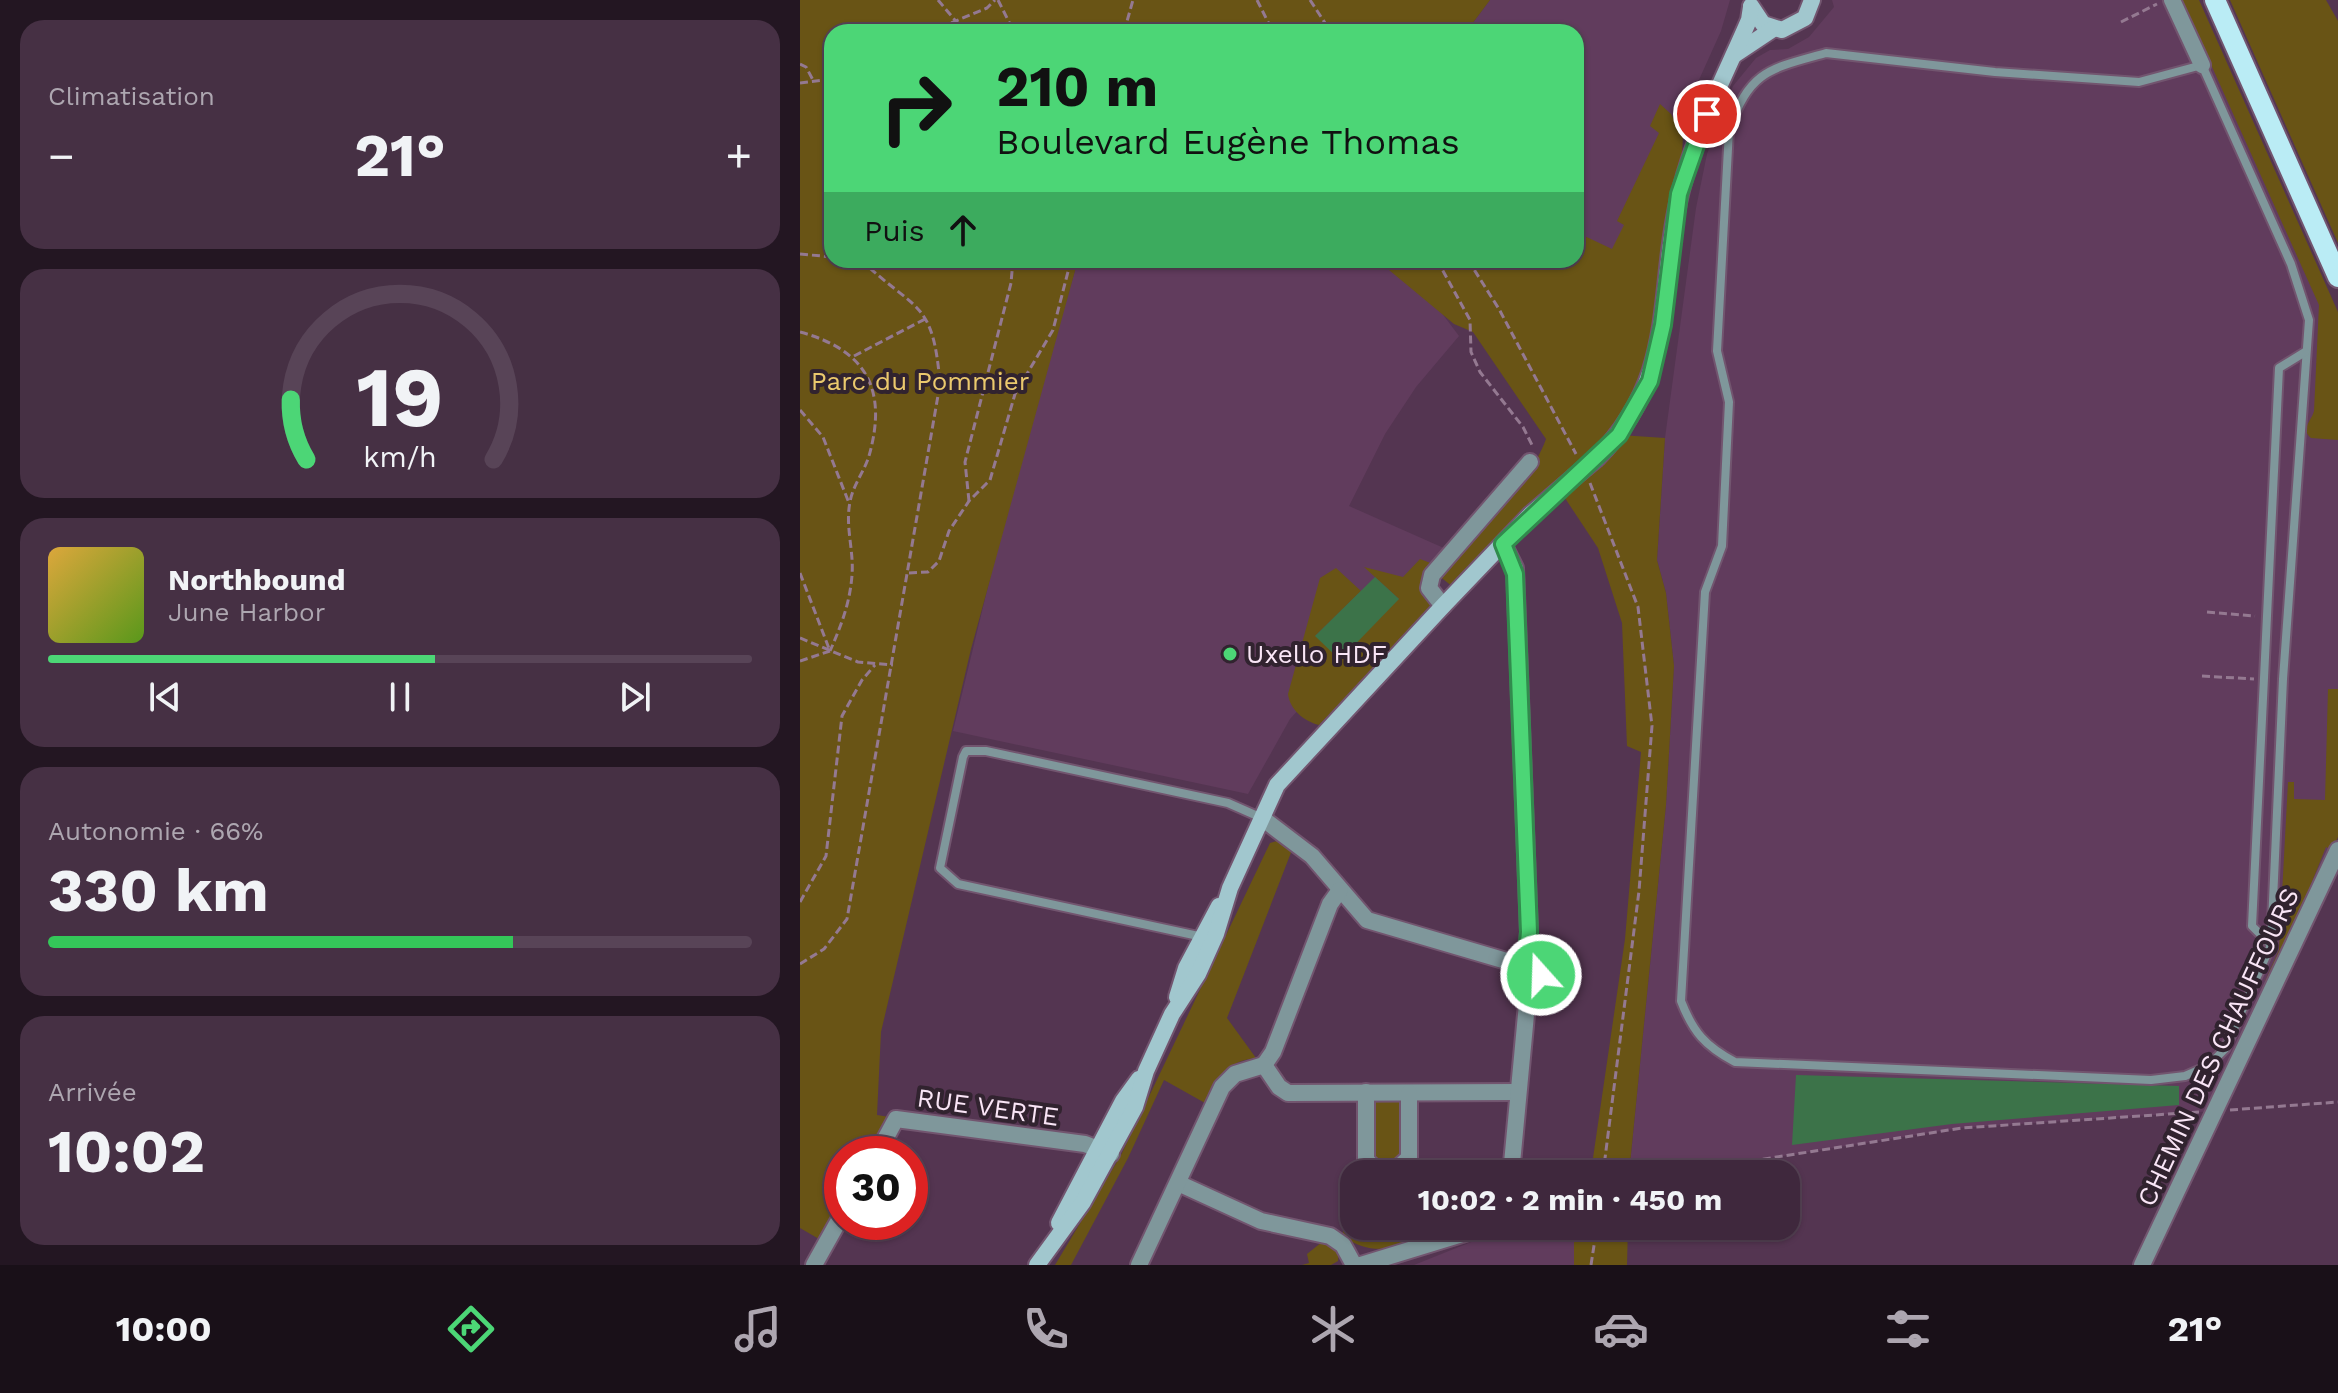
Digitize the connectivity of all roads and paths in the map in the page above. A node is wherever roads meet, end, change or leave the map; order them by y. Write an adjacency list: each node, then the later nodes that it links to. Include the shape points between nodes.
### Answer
1 (938, 0): 10 (path)
2 (996, 0): 10 (path); 14 (path)
3 (1133, 0): 15 (path)
4 (1257, 0): 16 (path)
5 (1310, 0): 17 (path)
6 (2169, 0): 11 (path); 21 (street)
7 (2215, 0): 32 (main road)
8 (1814, 1): 18 (main road, via 1799,25)
9 (1750, 4): 18 (main road, via 1755,17); 19 (main road)
10 (958, 21): 12 (path); 13 (path)
11 (2121, 22)
12 (950, 24)
13 (960, 24)
14 (1010, 24)
15 (1126, 24)
16 (1269, 24)
17 (1326, 24)
18 (1773, 29): 19 (main road)
19 (1733, 56): 40 (main road, via 1690,153 1679,194 1663,325 1650,381 1619,435)
20 (800, 64): 23 (path)
21 (2202, 65): 35 (lane, via 2291,264 2309,320); 61 (lane, via 2139,82 1826,53 1769,69 1738,105 1729,130 1717,351 1729,402 1722,546 1705,592 1681,1001 1692,1030 1710,1049 1735,1062 2151,1080 2185,1076 2208,1066 2225,1049)
22 (824, 78): 23 (path)
23 (813, 80): 24 (path)
24 (800, 83)
25 (800, 254): 26 (path)
26 (824, 256)
27 (871, 268): 33 (path)
28 (1012, 268): 41 (path, via 965,462)
29 (1069, 268): 41 (path, via 1053,330 1015,394 990,480)
30 (1441, 268): 38 (path, via 1470,320 1471,352 1480,372)
31 (1473, 268): 40 (path)
32 (2338, 277)
33 (927, 318): 36 (path); 45 (path, via 937,341 940,384)
34 (800, 332): 36 (path, via 831,341)
35 (2305, 352): 48 (lane, via 2279,368); 61 (lane)
36 (854, 356): 42 (path, via 873,391 873,434)
37 (800, 410): 42 (path, via 823,437)
38 (1532, 441)
39 (1530, 462): 46 (street, via 1432,575 1429,588)
40 (1585, 470): 43 (main road); 73 (path, via 1638,607 1652,726 1639,891)
41 (969, 501): 45 (path, via 949,531 939,561 928,572)
42 (849, 503): 50 (path, via 853,572 847,612)
43 (1503, 544): 46 (main road); 62 (street, via 1515,574 1529,932)
44 (800, 573): 50 (path)
45 (909, 573): 53 (path)
46 (1443, 606): 56 (main road, via 1293,764)
47 (2207, 612): 48 (path)
48 (2267, 616): 55 (lane)
49 (800, 638): 50 (path)
50 (830, 651): 51 (path); 52 (path)
51 (800, 661)
52 (875, 665): 53 (path); 59 (path, via 842,716 826,856)
53 (893, 665): 63 (path, via 847,919 824,949)
54 (2202, 676): 55 (path)
55 (2264, 679): 61 (lane, via 2252,926)
56 (1262, 818): 58 (street, via 1312,856); 60 (main road); 60 (lane, via 1228,803 986,751 966,751 963,757 940,868 950,879)
57 (2338, 850): 69 (street, CHEMIN DES CHAUFFOURS)
58 (1340, 890): 62 (street, via 1373,923); 64 (street)
59 (800, 902)
60 (1207, 938): 71 (main road, via 1186,968 1172,1014 1146,1071 1123,1101)
61 (2271, 945)
62 (1523, 960): 66 (street, via 1533,983)
63 (800, 964)
64 (1264, 1065): 65 (street, via 1285,1092); 75 (street, via 1226,1081)
65 (1366, 1092): 67 (street); 67 (street, via 1366,1160 1374,1168 1398,1168 1409,1158)
66 (1518, 1092): 67 (street); 72 (street)
67 (1409, 1093)
68 (2338, 1102): 69 (path)
69 (2214, 1111): 74 (path, via 1962,1128); 85 (street, CHEMIN DES CHAUFFOURS)
70 (887, 1136): 71 (street, RUE VERTE, via 896,1119)
71 (1105, 1151): 80 (main road, via 1072,1193)
72 (1512, 1160)
73 (1605, 1160)
74 (1757, 1160)
75 (1178, 1183): 81 (street); 82 (street, via 1261,1221 1330,1236 1343,1245)
76 (828, 1240): 79 (street)
77 (1442, 1240): 83 (street)
78 (1595, 1240): 84 (path)
79 (814, 1265)
80 (1037, 1265)
81 (1139, 1265)
82 (1354, 1265)
83 (1361, 1265)
84 (1591, 1265)
85 (2142, 1265)

